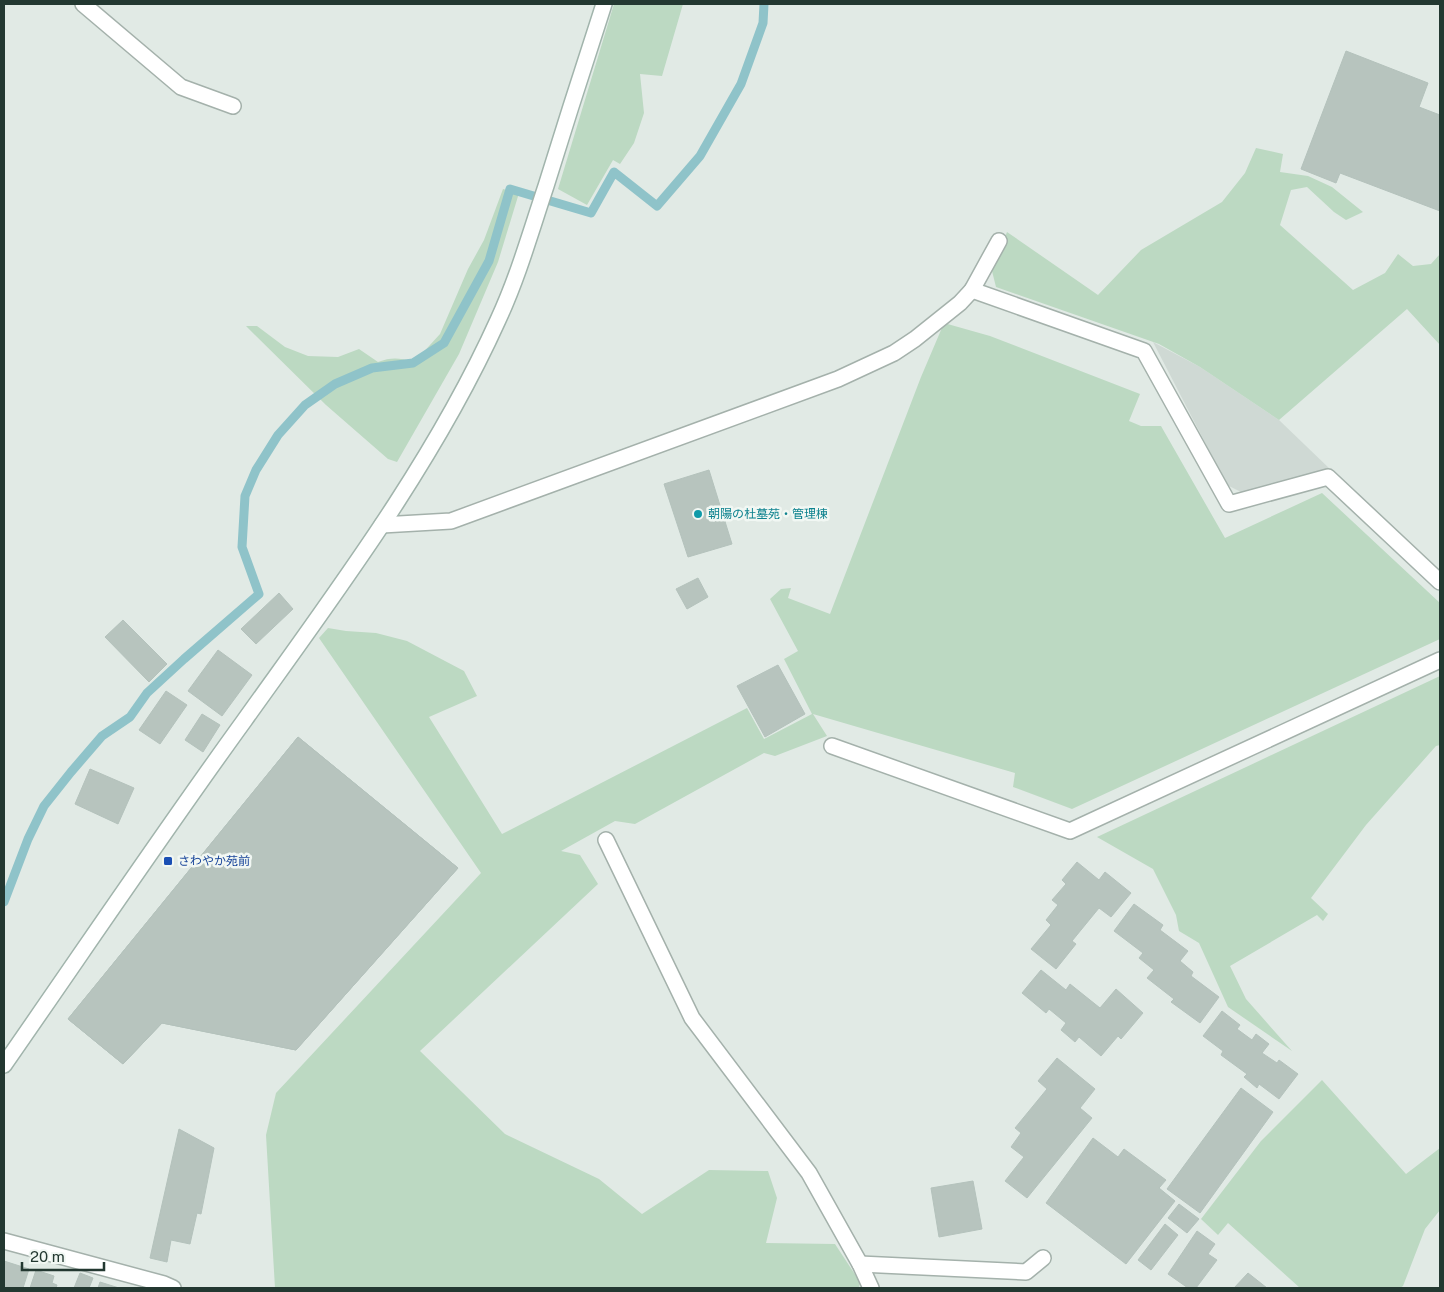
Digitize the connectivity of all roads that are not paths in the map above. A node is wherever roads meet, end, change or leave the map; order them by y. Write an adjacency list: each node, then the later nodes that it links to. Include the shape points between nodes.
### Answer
1 (83, 4): 3 (street, via 181,87)
2 (604, 4): 6 (street, via 526,250 499,319 466,386)
3 (233, 106)
4 (1000, 241): 5 (street)
5 (972, 290): 6 (street, via 960,303 894,353 838,378 451,521); 7 (street, via 1144,351 1229,504 1328,477)
6 (382, 525): 11 (street)
7 (1440, 582)
8 (1440, 660): 9 (street, via 1070,831)
9 (832, 746)
10 (606, 840): 14 (street, via 692,1018 809,1173)
11 (4, 1065)
12 (4, 1241): 15 (street)
13 (1043, 1258): 14 (street, via 1026,1272)
14 (860, 1264): 16 (street)
15 (166, 1287)
16 (871, 1288)

